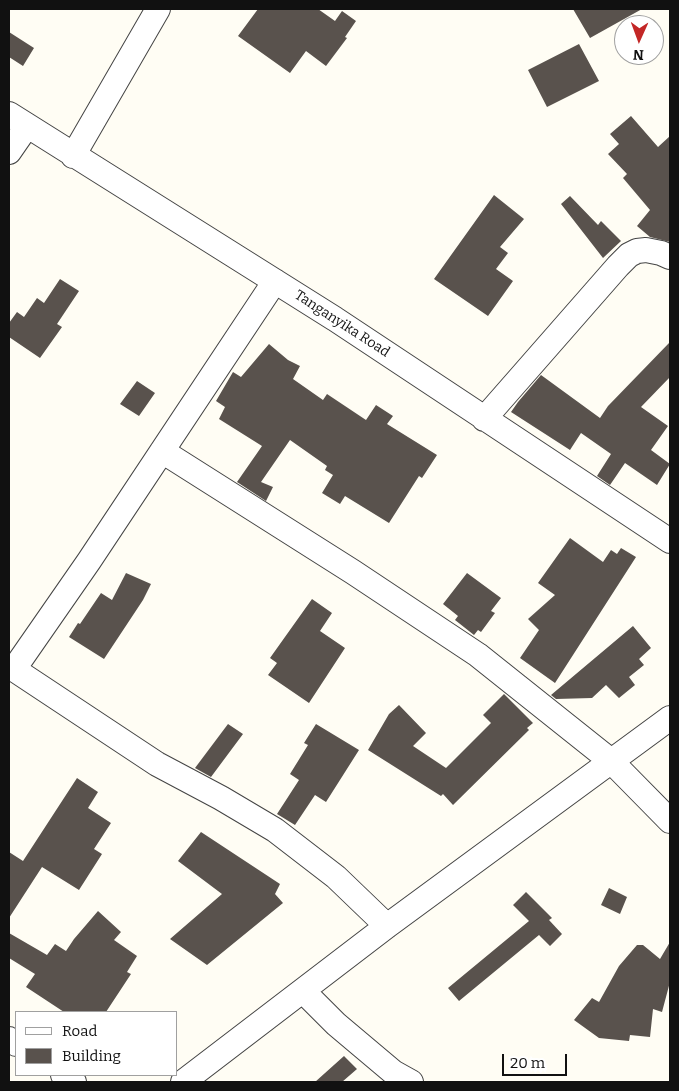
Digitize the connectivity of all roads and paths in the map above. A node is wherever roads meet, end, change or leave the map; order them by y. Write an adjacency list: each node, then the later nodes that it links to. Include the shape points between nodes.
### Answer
1 (158, 9): 4 (street)
2 (18, 120): 3 (street); 4 (street, Tanganyika Road)
3 (9, 152)
4 (73, 156): 6 (street, Tanganyika Road)
5 (670, 257): 7 (street, via 646,250 630,255)
6 (275, 281): 7 (street, Tanganyika Road); 8 (street)
7 (484, 418): 9 (street, Tanganyika Road)
8 (162, 450): 10 (street, via 89,561); 12 (street, via 478,655)
9 (670, 541)
10 (11, 668): 14 (street, via 157,764 275,830 336,877)
11 (670, 718): 12 (street)
12 (611, 761): 13 (street); 14 (street)
13 (670, 821)
14 (387, 926): 15 (street)
15 (302, 991): 16 (street); 17 (street, via 393,1072)
16 (183, 1082)
17 (411, 1082)

